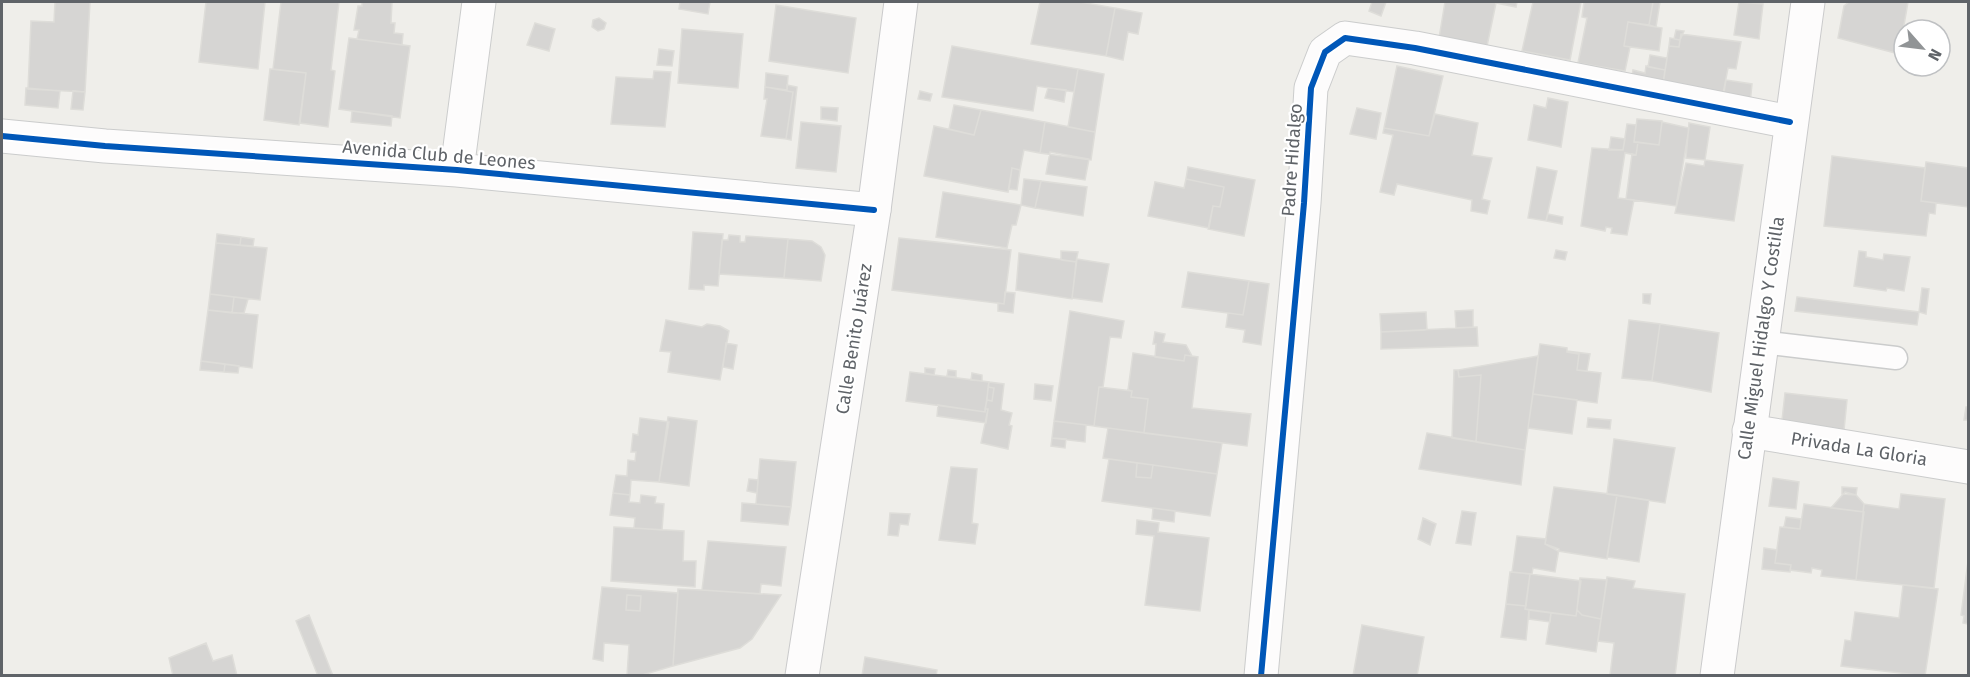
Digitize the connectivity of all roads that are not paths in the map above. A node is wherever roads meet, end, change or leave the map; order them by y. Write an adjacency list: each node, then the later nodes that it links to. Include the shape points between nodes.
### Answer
1 (480, 2): 6 (street)
2 (901, 2): 7 (street, Calle Benito Juárez)
3 (1808, 2): 4 (street, Calle Miguel Hidalgo Y Costilla)
4 (1790, 122): 8 (street, Calle Miguel Hidalgo Y Costilla); 13 (street, Padre Hidalgo, via 1415,48 1345,38 1325,52 1311,88)
5 (2, 136): 6 (street, Avenida Club de Leones)
6 (457, 170): 7 (street, Avenida Club de Leones)
7 (874, 210): 12 (street, Calle Benito Juárez)
8 (1761, 342): 9 (lane); 10 (street, Calle Miguel Hidalgo Y Costilla)
9 (1896, 358)
10 (1749, 432): 11 (street, Privada La Gloria); 14 (street, Calle Miguel Hidalgo Y Costilla)
11 (1968, 467)
12 (802, 675)
13 (1261, 675)
14 (1717, 675)

